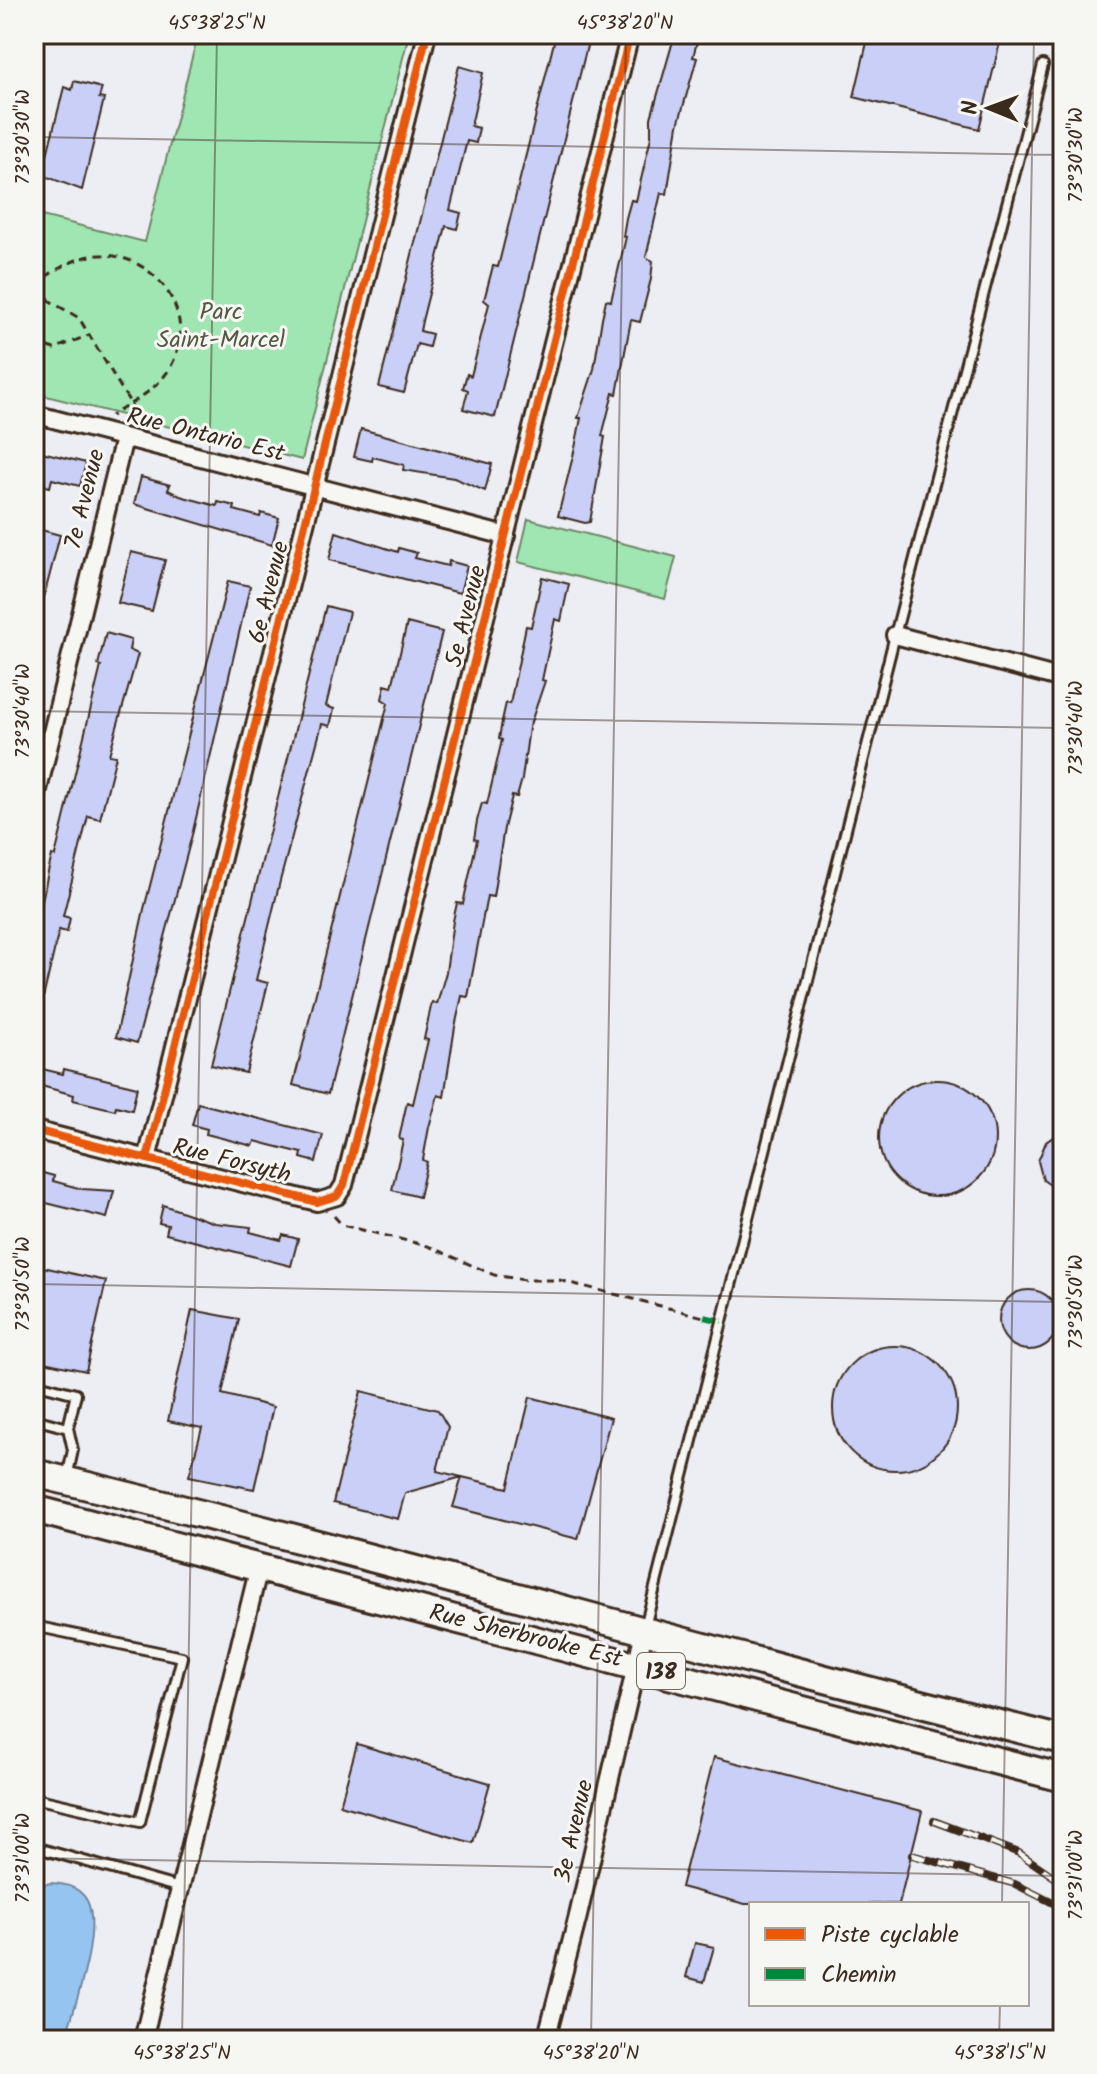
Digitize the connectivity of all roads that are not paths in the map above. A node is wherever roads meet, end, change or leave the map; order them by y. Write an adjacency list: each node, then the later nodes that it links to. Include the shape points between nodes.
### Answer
1 (427, 34): 6 (street, 6e Avenue)
2 (630, 34): 7 (street, 5e Avenue)
3 (1043, 65): 8 (lane)
4 (34, 414): 5 (street, Rue Ontario Est)
5 (124, 438): 6 (street, Rue Ontario Est); 10 (street, 7e Avenue)
6 (316, 486): 7 (street, Rue Ontario Est); 12 (street, 6e Avenue)
7 (506, 536): 13 (street, 5e Avenue, via 344,1185)
8 (895, 635): 9 (street); 23 (lane)
9 (1063, 679)
10 (34, 806)
11 (34, 1130): 12 (street, Rue Forsyth)
12 (147, 1159): 13 (street, Rue Forsyth)
13 (330, 1207)
14 (34, 1383): 16 (lane, via 76,1394)
15 (34, 1419): 16 (lane)
16 (68, 1428): 18 (lane, via 73,1450)
17 (34, 1473): 18 (main road, Rue Sherbrooke Est / 138)
18 (67, 1481): 19 (main road); 20 (main road, Rue Sherbrooke Est / 138)
19 (46, 1512): 21 (main road, Rue Sherbrooke Est / 138)
20 (267, 1530): 21 (main road); 23 (main road, Rue Sherbrooke Est / 138)
21 (259, 1567): 24 (main road, Rue Sherbrooke Est / 138); 29 (street)
22 (34, 1626): 27 (lane, via 182,1657 140,1822)
23 (644, 1632): 24 (street, 3e Avenue); 25 (main road, Rue Sherbrooke Est / 138)
24 (635, 1664): 26 (main road, Rue Sherbrooke Est / 138); 31 (street, 3e Avenue)
25 (1063, 1740)
26 (1063, 1778)
27 (34, 1798)
28 (34, 1847): 29 (lane)
29 (180, 1888): 30 (street)
30 (143, 2040)
31 (546, 2040)

